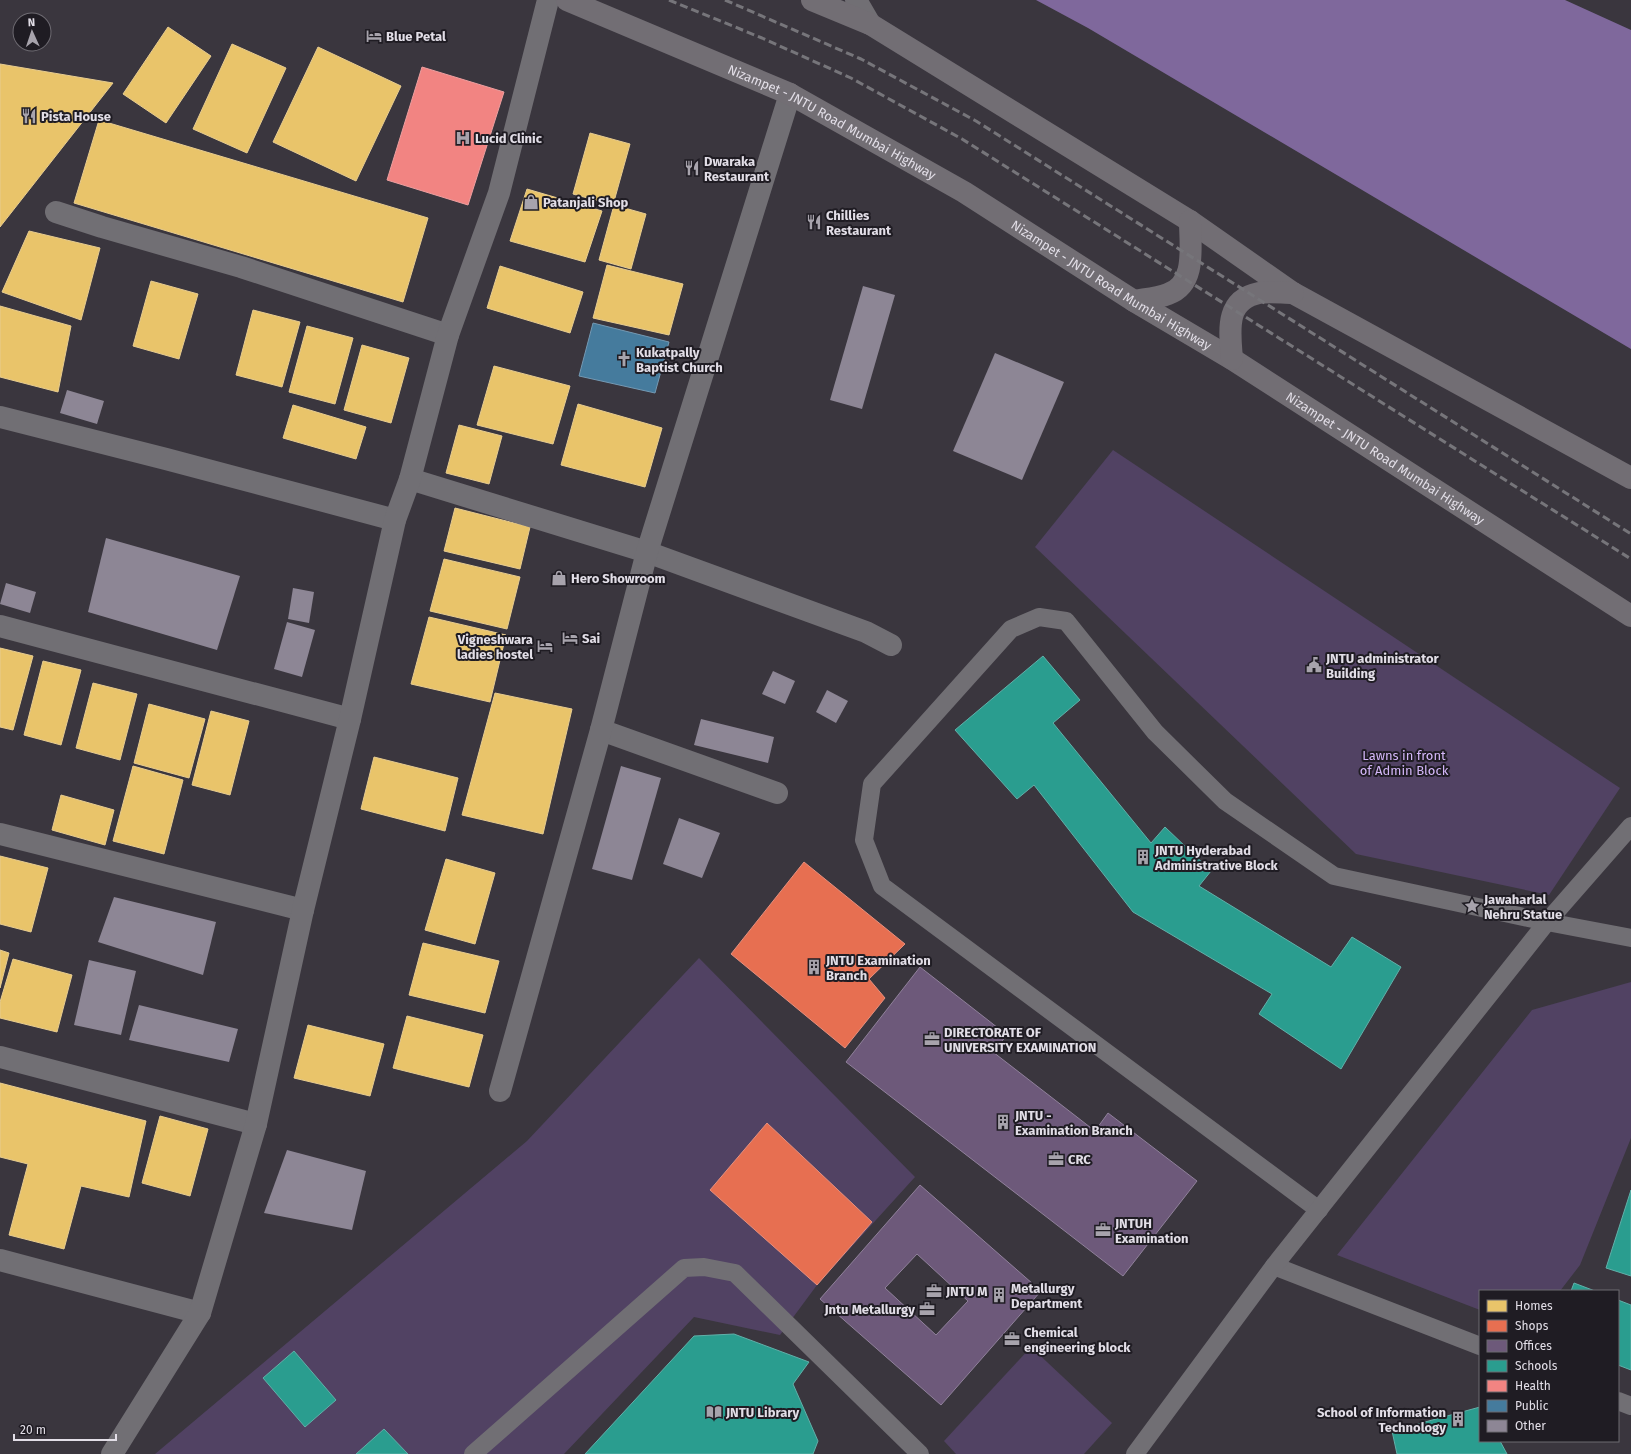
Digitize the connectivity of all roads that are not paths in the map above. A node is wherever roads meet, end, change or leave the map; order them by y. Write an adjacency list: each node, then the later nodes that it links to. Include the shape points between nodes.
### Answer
1 (548, 0): 11 (street, via 499,193)
2 (567, 0): 6 (highway, Nizampet - JNTU Road Mumbai Highway)
3 (812, 0): 5 (highway)
4 (856, 0): 5 (street)
5 (870, 24): 8 (highway)
6 (790, 94): 10 (highway, Nizampet - JNTU Road Mumbai Highway, via 964,192); 17 (street)
7 (56, 212): 11 (street, via 241,267)
8 (1190, 221): 9 (highway); 10 (highway, via 1190,267 1183,285 1169,294)
9 (1293, 293): 12 (highway, via 1260,293 1242,300 1232,313 1229,329); 14 (highway)
10 (1134, 301): 12 (highway, Nizampet - JNTU Road Mumbai Highway)
11 (448, 334): 15 (street)
12 (1232, 359): 18 (highway, Nizampet - JNTU Road Mumbai Highway)
13 (0, 417): 16 (street)
14 (1631, 478)
15 (410, 479): 16 (street); 17 (street)
16 (395, 520): 21 (street)
17 (647, 552): 20 (street, via 866,632); 22 (street)
18 (1631, 616)
19 (0, 626): 21 (street)
20 (891, 645)
21 (350, 719): 26 (street)
22 (601, 730): 23 (street); 30 (street)
23 (777, 793)
24 (1631, 826): 27 (lane)
25 (0, 834): 26 (street)
26 (303, 910): 31 (street)
27 (1547, 922): 28 (lane); 32 (lane); 32 (lane, via 1334,876 1225,801 1155,732 1066,621 1039,618 1011,629 872,784 864,840 882,886)
28 (1631, 938)
29 (0, 1057): 31 (street)
30 (500, 1091)
31 (256, 1124): 35 (street)
32 (1318, 1210): 34 (lane)
33 (0, 1260): 35 (street)
34 (1274, 1266): 36 (lane); 42 (lane)
35 (200, 1313): 39 (street)
36 (1479, 1346)
37 (1619, 1401): 38 (lane)
38 (1631, 1406)
39 (112, 1454)
40 (473, 1454): 41 (lane, via 684,1268 704,1267 734,1273)
41 (920, 1454)
42 (1135, 1454)

